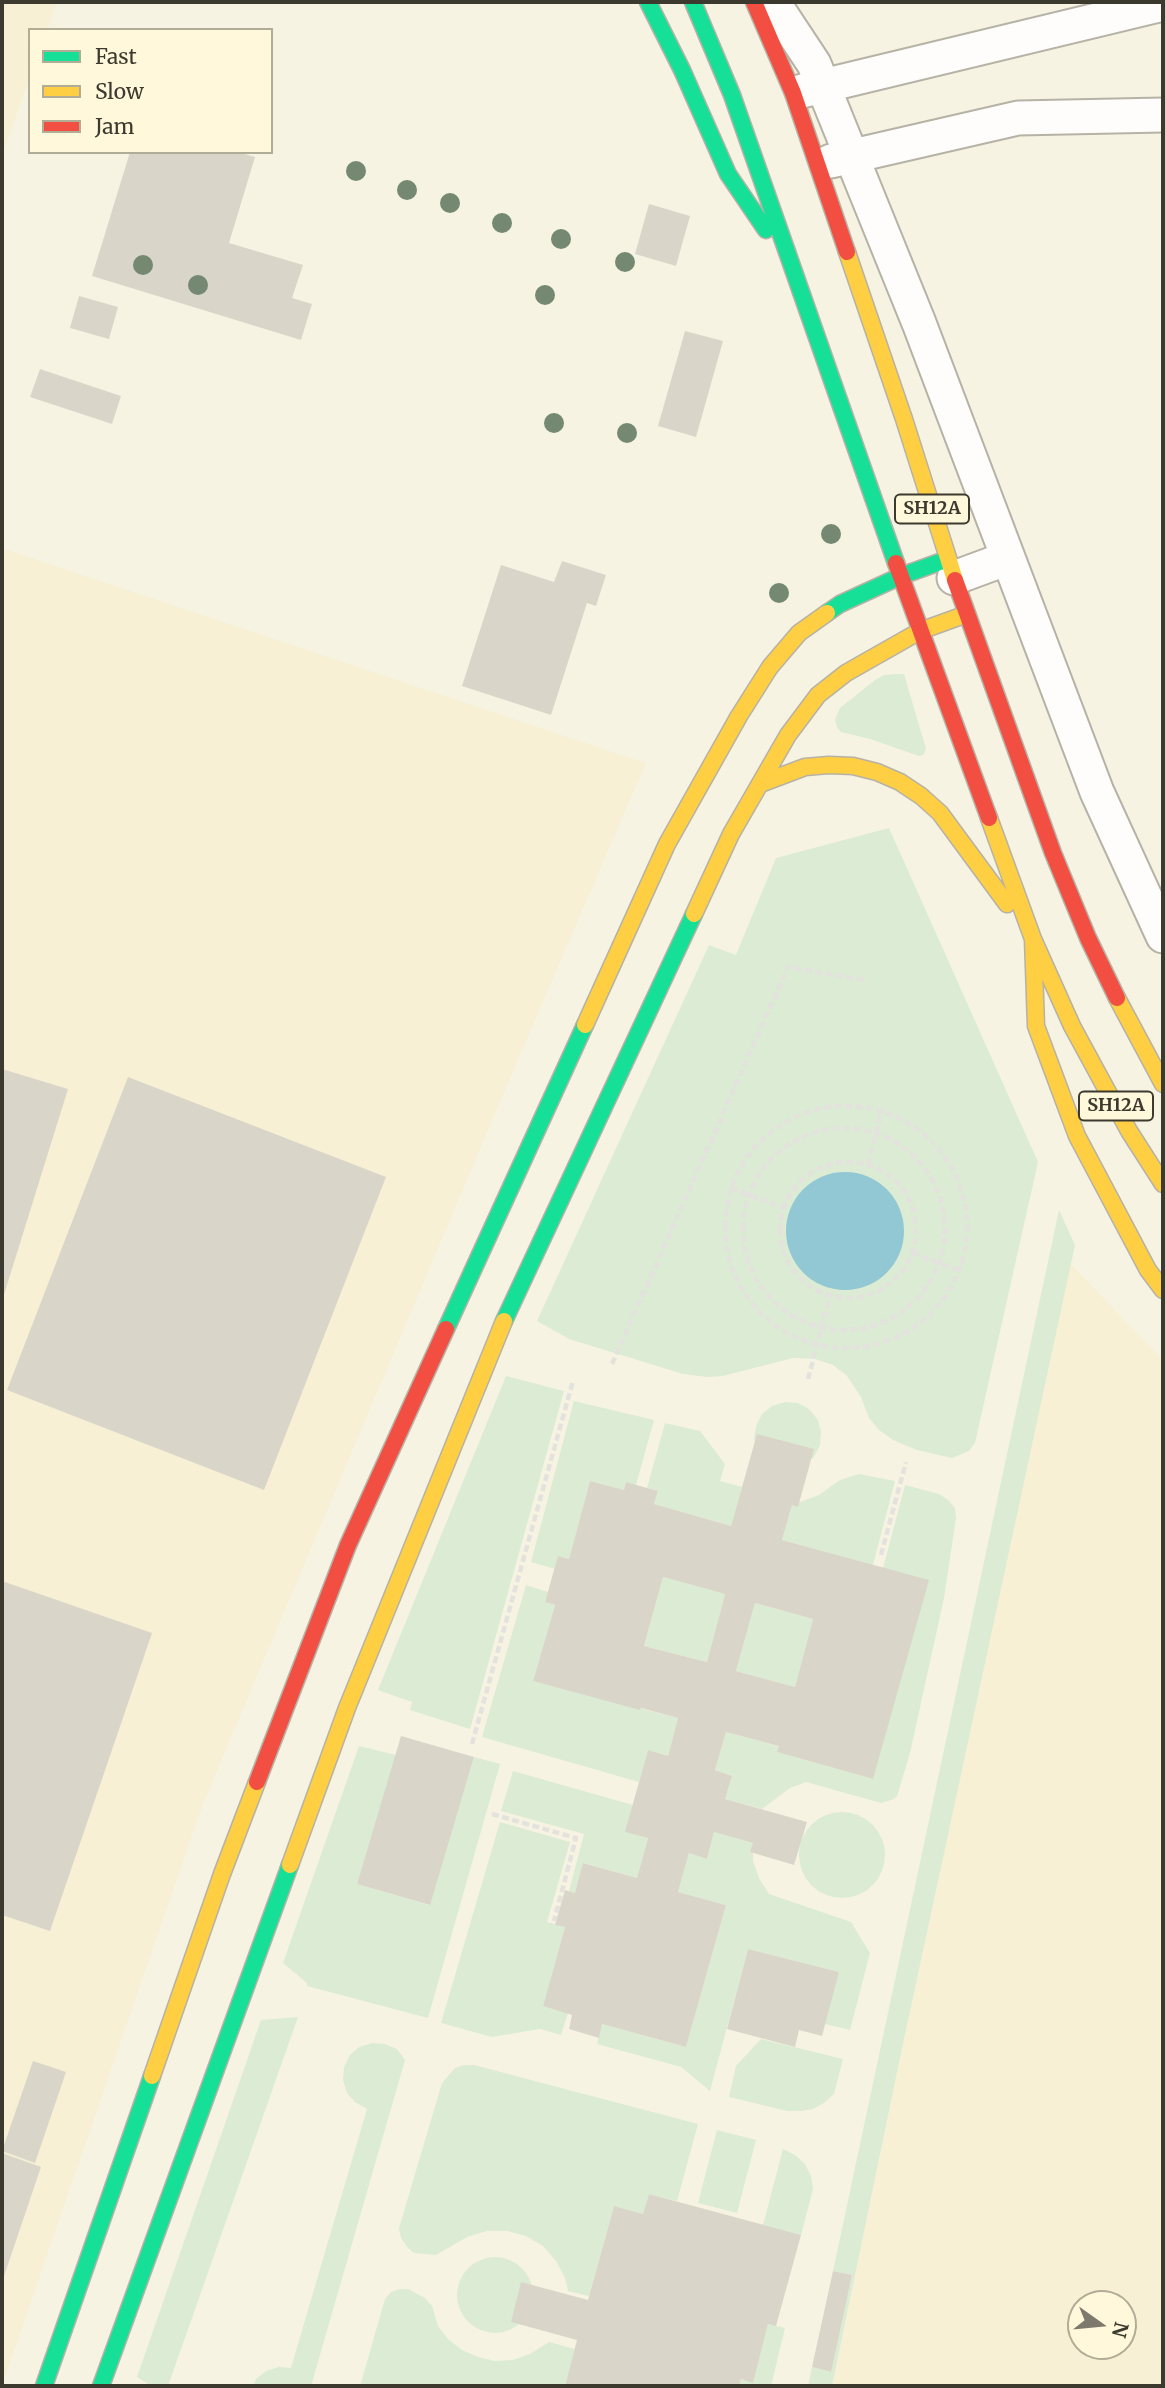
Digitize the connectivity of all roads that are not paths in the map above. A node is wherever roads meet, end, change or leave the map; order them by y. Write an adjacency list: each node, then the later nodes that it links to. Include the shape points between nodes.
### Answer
1 (648, 2): 10 (street, SH12A, via 727,174)
2 (693, 2): 10 (street, SH12A)
3 (754, 2): 6 (street, SH12A)
4 (773, 2): 6 (street, via 814,64)
5 (1163, 4): 6 (street)
6 (808, 89): 8 (street); 9 (street, SH12A)
7 (1163, 115): 8 (street, via 1018,118)
8 (851, 156): 9 (street); 11 (street)
9 (817, 164): 12 (street, SH12A)
10 (797, 275): 13 (street, SH12A)
11 (1008, 558): 12 (street); 17 (street, via 1097,792)
12 (951, 568): 13 (street); 14 (street, SH12A)
13 (901, 576): 15 (street, SH12A); 22 (street, via 840,604 799,633 770,667 673,847 348,1545 222,1874 122,2179)
14 (967, 614): 15 (street); 19 (street, SH12A, via 1073,901 1123,1011)
15 (920, 631): 16 (street, via 846,673 818,695); 18 (street, SH12A)
16 (760, 784): 18 (street, via 805,767 829,765 853,766 900,782 940,813); 23 (street, via 709,864 494,1329 165,2193)
17 (1163, 936)
18 (1033, 939): 20 (street, SH12A, via 1072,1026); 21 (street, via 1036,1026 1077,1136)
19 (1163, 1084)
20 (1163, 1184)
21 (1163, 1290)
22 (44, 2386)
23 (101, 2386)

